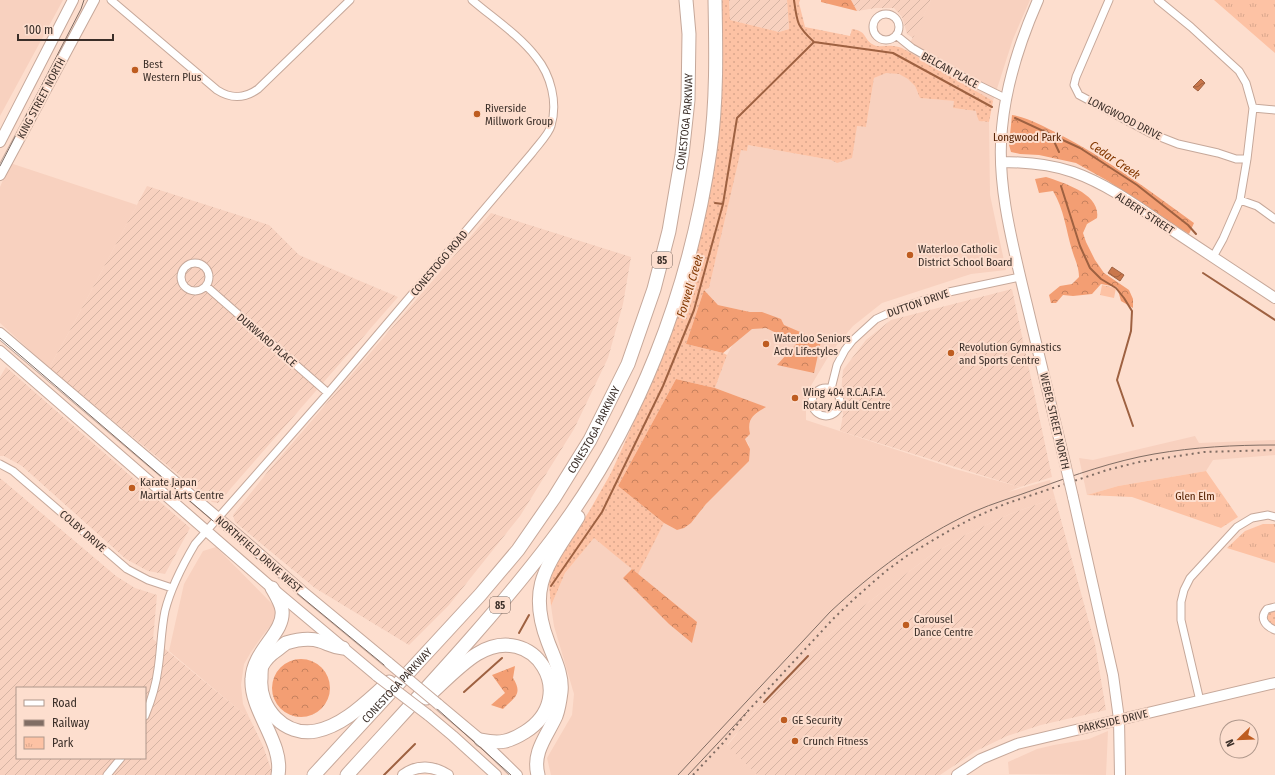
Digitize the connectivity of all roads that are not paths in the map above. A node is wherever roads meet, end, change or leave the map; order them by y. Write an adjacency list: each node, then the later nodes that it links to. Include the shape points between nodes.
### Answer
1 (73, 0): 15 (main road, KING STREET NORTH)
2 (94, 0): 18 (main road, KING STREET NORTH)
3 (111, 0): 4 (street, via 218,90 233,97 248,95 258,89)
4 (350, 0)
5 (472, 0): 28 (street, CONESTOGO ROAD, via 516,37 536,57 546,73 554,108 551,127 532,153)
6 (686, 0): 38 (highway, CONESTOGA PARKWAY / 85, via 689,34 688,100 680,162 667,238 654,289 628,364 590,440 554,498 518,550)
7 (715, 0): 29 (highway, CONESTOGA PARKWAY / 85, via 715,93 710,150 696,228 678,294 652,365 626,424)
8 (1038, 0): 12 (main road, WEBER STREET NORTH, via 1018,50)
9 (1108, 0): 16 (street, LONGWOOD DRIVE, via 1076,77 1074,85 1079,95 1150,133 1178,144 1218,152 1236,159)
10 (1158, 0): 13 (street, via 1240,71)
11 (896, 35): 12 (street, BELCAN PLACE, via 912,48)
12 (1007, 99): 17 (main road, WEBER STREET NORTH, via 1002,128)
13 (1253, 108): 14 (street); 16 (street)
14 (1275, 110)
15 (0, 142)
16 (1247, 159): 19 (street)
17 (1001, 162): 21 (main road, ALBERT STREET, via 1046,165 1075,173 1140,208); 22 (main road, WEBER STREET NORTH, via 1007,211)
18 (0, 175)
19 (1240, 200): 20 (street, via 1257,206); 21 (street)
20 (1275, 219)
21 (1213, 257): 24 (main road, ALBERT STREET)
22 (1020, 277): 27 (street, DUTTON DRIVE, via 949,292 876,319 845,350 837,365); 43 (main road, WEBER STREET NORTH, bridge, via 1114,675)
23 (206, 286): 28 (street, DURWARD PLACE)
24 (1275, 298)
25 (0, 333): 32 (main road, NORTHFIELD DRIVE WEST)
26 (0, 351): 33 (main road, NORTHFIELD DRIVE WEST)
27 (830, 389): 27 (street, via 820,390 813,397 813,408 820,415 831,416 839,408 840,398)
28 (328, 393): 32 (street, CONESTOGO ROAD)
29 (612, 447): 45 (highway, CONESTOGA PARKWAY / 85, via 553,538 502,604); 55 (highway, via 603,473 549,564 540,584 539,606 543,628 558,668 562,690 556,715 536,758)
30 (0, 464): 34 (street, COLBY DRIVE, via 13,471 127,569)
31 (1275, 517): 41 (street, via 1268,515 1252,518 1237,527 1190,578 1184,590 1181,602 1182,620)
32 (218, 518): 33 (street); 44 (main road, NORTHFIELD DRIVE WEST, bridge)
33 (206, 531): 34 (street, via 195,544); 35 (main road, NORTHFIELD DRIVE WEST)
34 (172, 588): 42 (street, via 165,612 157,677)
35 (272, 588): 39 (main road, NORTHFIELD DRIVE WEST); 48 (highway, via 282,610 282,620 256,660 251,684 256,704 277,752)
36 (1275, 607): 37 (street, via 1267,609 1263,615 1266,626)
37 (1275, 630)
38 (444, 633): 39 (highway, via 357,710 332,726 302,732 278,722 265,705 260,686 262,666 271,654 285,644 299,640 315,640); 49 (highway, CONESTOGA PARKWAY / 85)
39 (343, 648): 53 (main road, NORTHFIELD DRIVE WEST, bridge, via 428,715)
40 (1275, 683): 41 (main road, PARKSIDE DRIVE)
41 (1200, 701): 43 (main road, PARKSIDE DRIVE)
42 (146, 713)
43 (1119, 719): 56 (main road, PARKSIDE DRIVE, via 1017,744 981,760); 57 (main road, WEBER STREET NORTH)
44 (481, 740): 45 (highway, via 501,743 517,737 541,718 549,704 548,675 539,659 525,648 499,646 477,654); 54 (main road, NORTHFIELD DRIVE WEST)
45 (370, 749): 50 (highway, CONESTOGA PARKWAY / 85)
46 (120, 759): 47 (street)
47 (107, 775)
48 (278, 775)
49 (314, 775)
50 (347, 775)
51 (403, 775): 52 (main road, via 418,768 429,767 439,769)
52 (448, 775)
53 (496, 775)
54 (517, 775)
55 (538, 775)
56 (957, 775)
57 (1120, 775)

